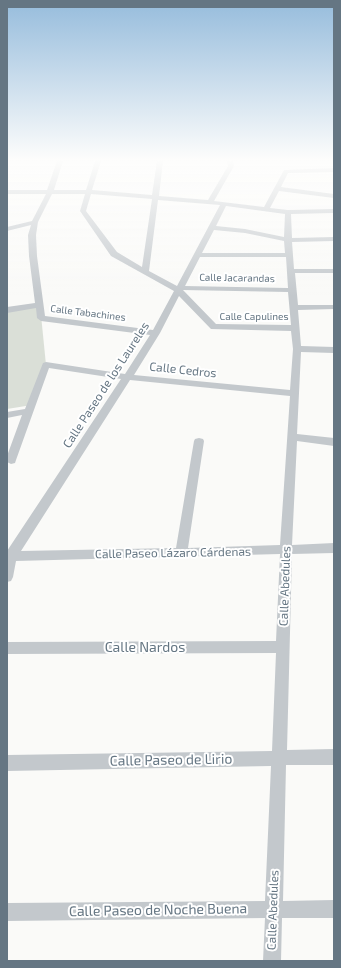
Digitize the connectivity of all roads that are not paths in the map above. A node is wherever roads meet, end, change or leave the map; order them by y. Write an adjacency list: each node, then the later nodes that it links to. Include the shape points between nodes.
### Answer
1 (43, 206): 10 (street)
2 (84, 206): 19 (street, via 85,216 114,254)
3 (154, 206): 19 (street)
4 (223, 206): 11 (street, Calle Paseo de los Laureles)
5 (242, 206): 7 (street)
6 (268, 206): 7 (street)
7 (266, 209): 9 (street)
8 (334, 211): 9 (street)
9 (288, 212): 14 (street, Calle Abedules)
10 (35, 222): 12 (street); 22 (street, via 32,235 33,256)
11 (212, 228): 14 (street); 15 (street, Calle Paseo de los Laureles)
12 (7, 229)
13 (334, 239): 14 (street)
14 (288, 240): 16 (street, Calle Abedules)
15 (198, 255): 16 (street); 20 (street, Calle Paseo de los Laureles)
16 (289, 255): 17 (street, Calle Abedules)
17 (291, 271): 18 (street); 21 (street, Calle Abedules)
18 (334, 271)
19 (145, 272): 20 (street)
20 (180, 290): 21 (street, Calle Jacarandas); 26 (street, Calle Capulines, via 214,327); 27 (street, Calle Paseo de los Laureles)
21 (292, 290): 24 (street, Calle Abedules)
22 (40, 304): 25 (street); 27 (street, Calle Tabachines, via 41,318)
23 (334, 307): 24 (street)
24 (294, 308): 26 (street, Calle Abedules)
25 (7, 310)
26 (296, 328): 28 (street, Calle Abedules)
27 (156, 333): 30 (street, Calle Paseo de los Laureles)
28 (298, 349): 29 (street); 31 (street, Calle Abedules)
29 (334, 350)
30 (127, 377): 31 (street, Calle Cedros); 32 (street, Calle Cedros, via 46,365); 41 (street, Calle Paseo de los Laureles)
31 (295, 394): 34 (street, Calle Abedules)
32 (29, 411): 33 (street); 37 (street)
33 (7, 415)
34 (292, 437): 36 (street); 39 (street, Calle Abedules)
35 (199, 441): 40 (street)
36 (334, 442)
37 (12, 460)
38 (334, 548): 39 (street, Calle Paseo Lázaro Cárdenas)
39 (286, 550): 40 (street, Calle Paseo Lázaro Cárdenas); 43 (street, Calle Abedules)
40 (181, 553): 41 (street, Calle Paseo Lázaro Cárdenas)
41 (9, 556): 42 (street, Calle Paseo de los Laureles)
42 (7, 578)
43 (282, 647): 44 (street, Calle Nardos); 46 (street, Calle Abedules)
44 (7, 648)
45 (334, 757): 46 (street, Calle Paseo de Lirio)
46 (278, 758): 47 (street, Calle Paseo de Lirio); 48 (street, Calle Abedules)
47 (7, 763)
48 (273, 908): 49 (street, Calle Paseo de Noche Buena); 50 (street, Calle Paseo de Noche Buena); 51 (street, Calle Abedules)
49 (334, 909)
50 (7, 912)
51 (272, 961)

